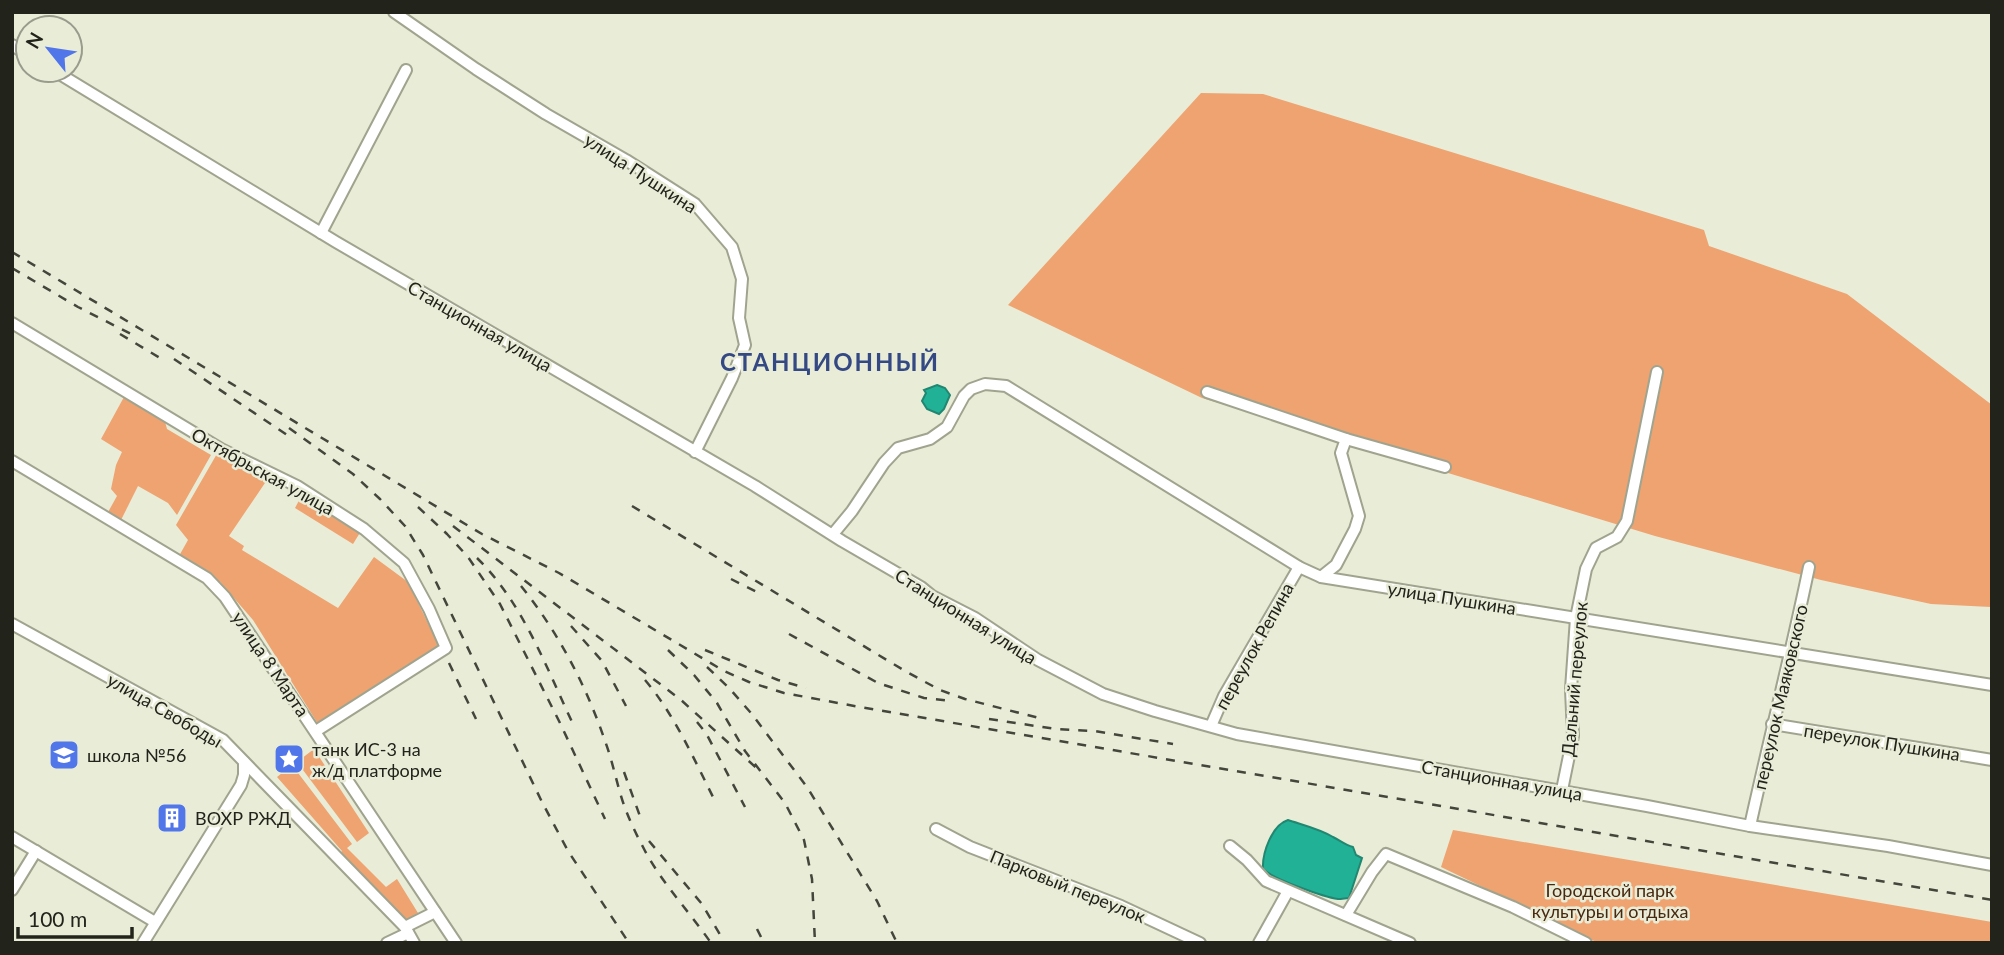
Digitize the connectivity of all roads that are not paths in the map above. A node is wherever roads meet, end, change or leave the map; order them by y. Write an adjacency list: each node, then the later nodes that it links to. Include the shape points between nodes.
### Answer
1 (394, 12): 9 (street, улица Пушкина, via 534,106 695,204 732,247 742,279 739,318 745,345 733,379)
2 (406, 70): 4 (street)
3 (76, 84): 4 (street, Станционная улица)
4 (321, 233): 9 (street, Станционная улица)
5 (12, 323): 22 (street, Октябрьская улица, via 221,449 297,486 364,529 404,564 446,648)
6 (1657, 372): 16 (street, Дальний переулок, via 1627,521 1617,537 1596,548 1586,569)
7 (1207, 392): 8 (street)
8 (1346, 439): 11 (street); 15 (street, via 1341,453 1359,516 1336,565)
9 (695, 452): 12 (street, Станционная улица)
10 (12, 461): 22 (street, улица 8 Марта, via 206,578 225,597)
11 (1445, 467)
12 (833, 534): 13 (street, улица Пушкина, via 898,448 930,439 947,427 964,396 985,384 1006,386); 21 (street, Станционная улица, via 1038,660 1103,694)
13 (1298, 567): 15 (street, улица Пушкина); 21 (street, переулок Репина)
14 (1809, 567): 18 (street, переулок Маяковского)
15 (1321, 577): 16 (street, улица Пушкина)
16 (1576, 618): 18 (street, улица Пушкина); 25 (street, Дальний переулок, via 1573,736)
17 (12, 624): 24 (street, улица Свободы, via 223,740)
18 (1792, 652): 19 (street, улица Пушкина); 20 (street, переулок Маяковского)
19 (1992, 685)
20 (1772, 724): 23 (street, переулок Пушкина); 26 (street, переулок Маяковского)
21 (1211, 726): 25 (street, Станционная улица)
22 (316, 731): 34 (street, улица 8 Марта)
23 (1992, 760)
24 (244, 762): 36 (street, via 241,785); 37 (street, улица Свободы)
25 (1562, 790): 26 (street, Станционная улица)
26 (1749, 826): 31 (street, Станционная улица)
27 (936, 829): 41 (street, Парковый переулок)
28 (12, 837): 30 (street)
29 (1230, 846): 33 (street, via 1266,881)
30 (36, 851): 32 (street); 36 (street)
31 (1992, 865)
32 (12, 890)
33 (1288, 891): 35 (street); 42 (street)
34 (435, 912): 37 (street); 40 (street, улица 8 Марта)
35 (1346, 915): 43 (street); 44 (street, via 1386,854 1513,906)
36 (155, 922): 38 (street)
37 (409, 934): 39 (street)
38 (143, 943)
39 (387, 943)
40 (456, 943)
41 (1200, 943)
42 (1259, 943)
43 (1410, 943)
44 (1586, 943)

